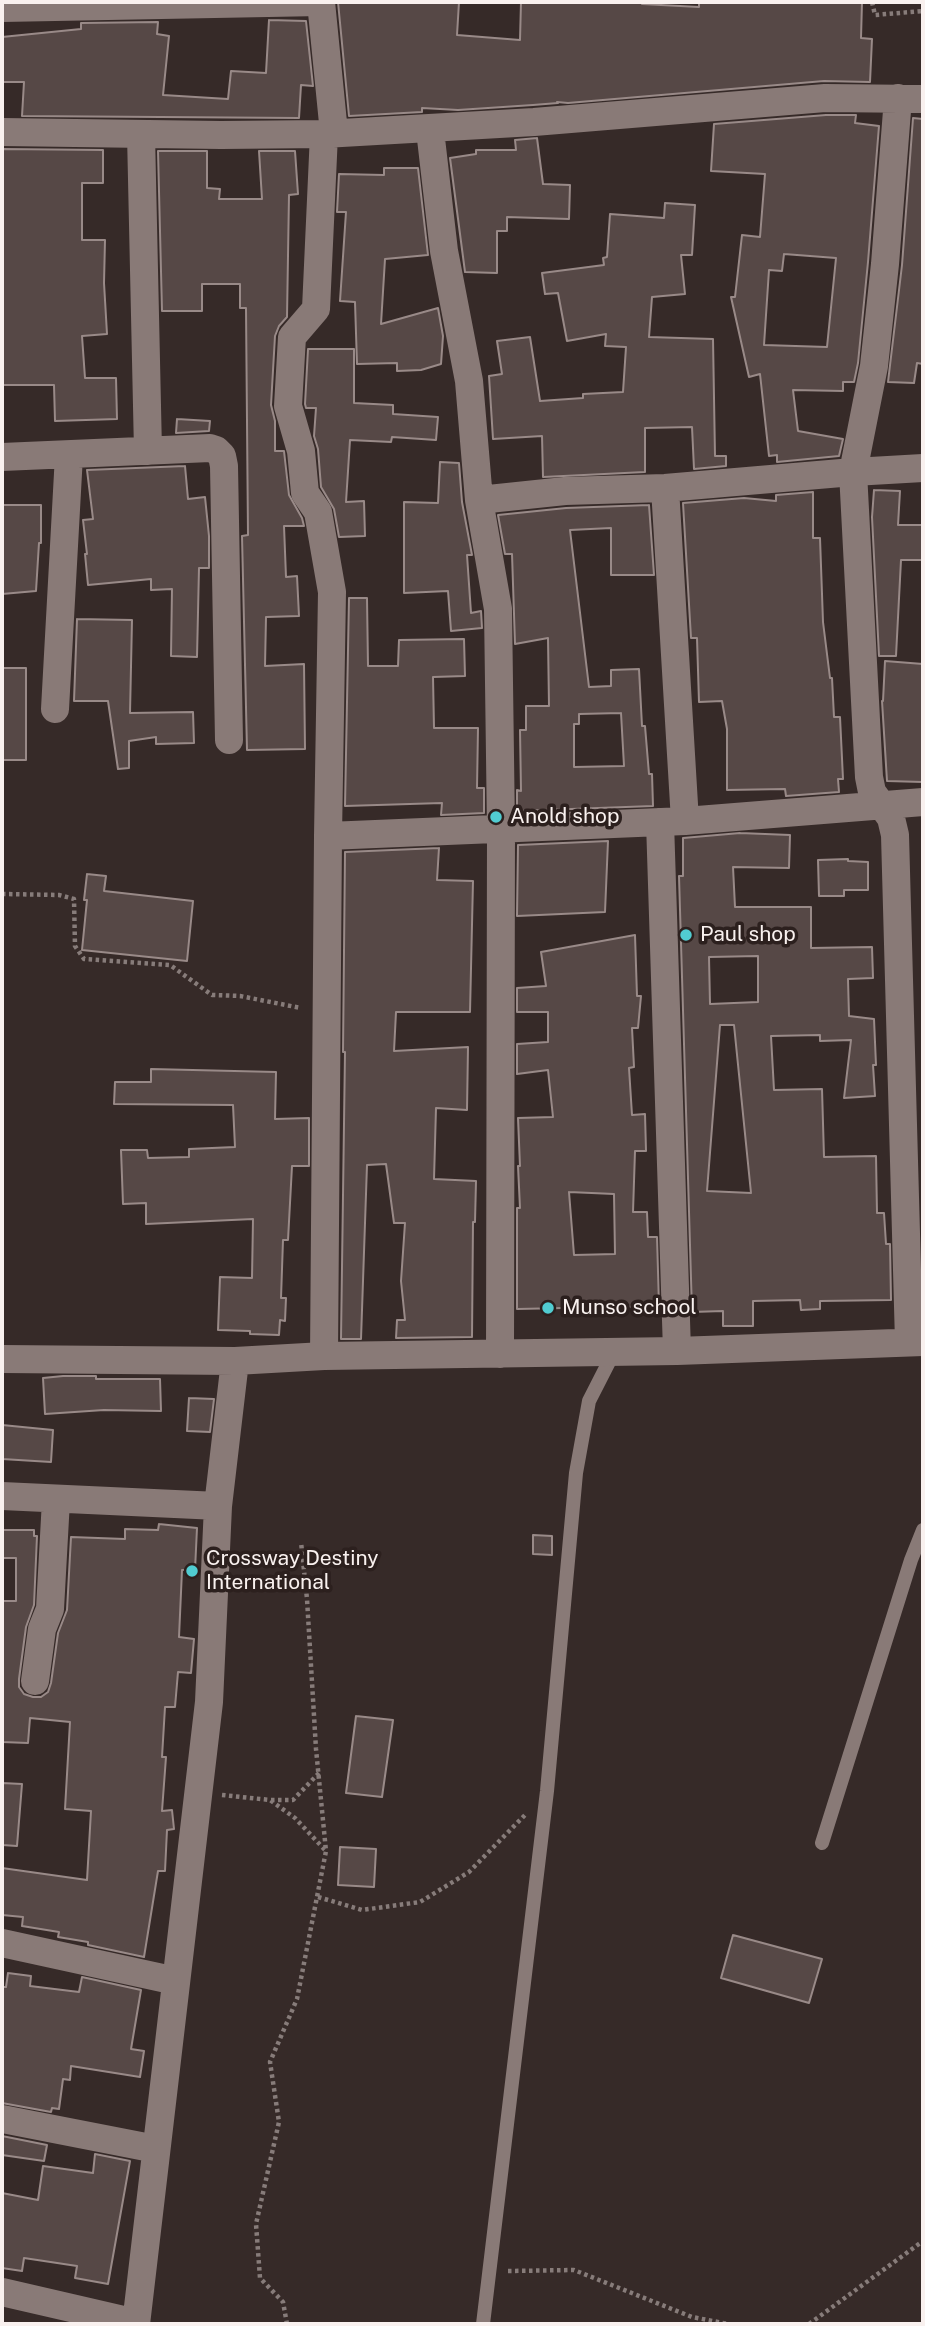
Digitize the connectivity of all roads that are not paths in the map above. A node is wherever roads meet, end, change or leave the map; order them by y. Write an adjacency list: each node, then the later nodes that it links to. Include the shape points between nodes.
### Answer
1 (321, 2): 2 (street); 6 (street)
2 (2, 8)
3 (910, 99): 4 (street, via 793,100); 12 (street, via 874,366)
4 (430, 130): 6 (street); 14 (street, via 444,251 469,381)
5 (2, 132): 7 (street)
6 (329, 133): 7 (street); 21 (street, via 316,309 292,337 288,406 301,452 305,493 318,512 331,592)
7 (141, 134): 8 (street)
8 (148, 451): 9 (street); 16 (street, via 210,448 222,456)
9 (69, 455): 10 (street); 15 (street)
10 (2, 457)
11 (923, 468): 12 (street)
12 (853, 472): 13 (street); 18 (street, via 866,756 872,792)
13 (665, 488): 14 (street); 19 (street)
14 (480, 500): 20 (street, via 498,609)
15 (55, 709)
16 (229, 740)
17 (923, 802): 18 (street)
18 (881, 804): 19 (street); 22 (street, via 895,835)
19 (673, 821): 20 (street); 23 (street)
20 (501, 830): 21 (street); 25 (street)
21 (328, 836): 26 (street)
22 (916, 1342): 23 (street)
23 (677, 1351): 24 (street)
24 (614, 1352): 25 (street); 41 (lane, via 589,1401 576,1473 547,1791)
25 (500, 1353): 26 (street)
26 (324, 1356): 28 (street)
27 (2, 1359): 28 (street)
28 (235, 1361): 31 (street)
29 (2, 1496): 30 (street)
30 (56, 1500): 31 (street); 33 (street, via 50,1609 42,1629)
31 (218, 1506): 36 (street, via 209,1702)
32 (923, 1531): 34 (lane)
33 (35, 1681)
34 (822, 1843)
35 (2, 1943): 36 (street)
36 (176, 1981): 38 (street)
37 (2, 2119): 38 (street)
38 (156, 2149): 40 (street)
39 (2, 2292): 40 (street)
40 (136, 2324)
41 (483, 2324)

